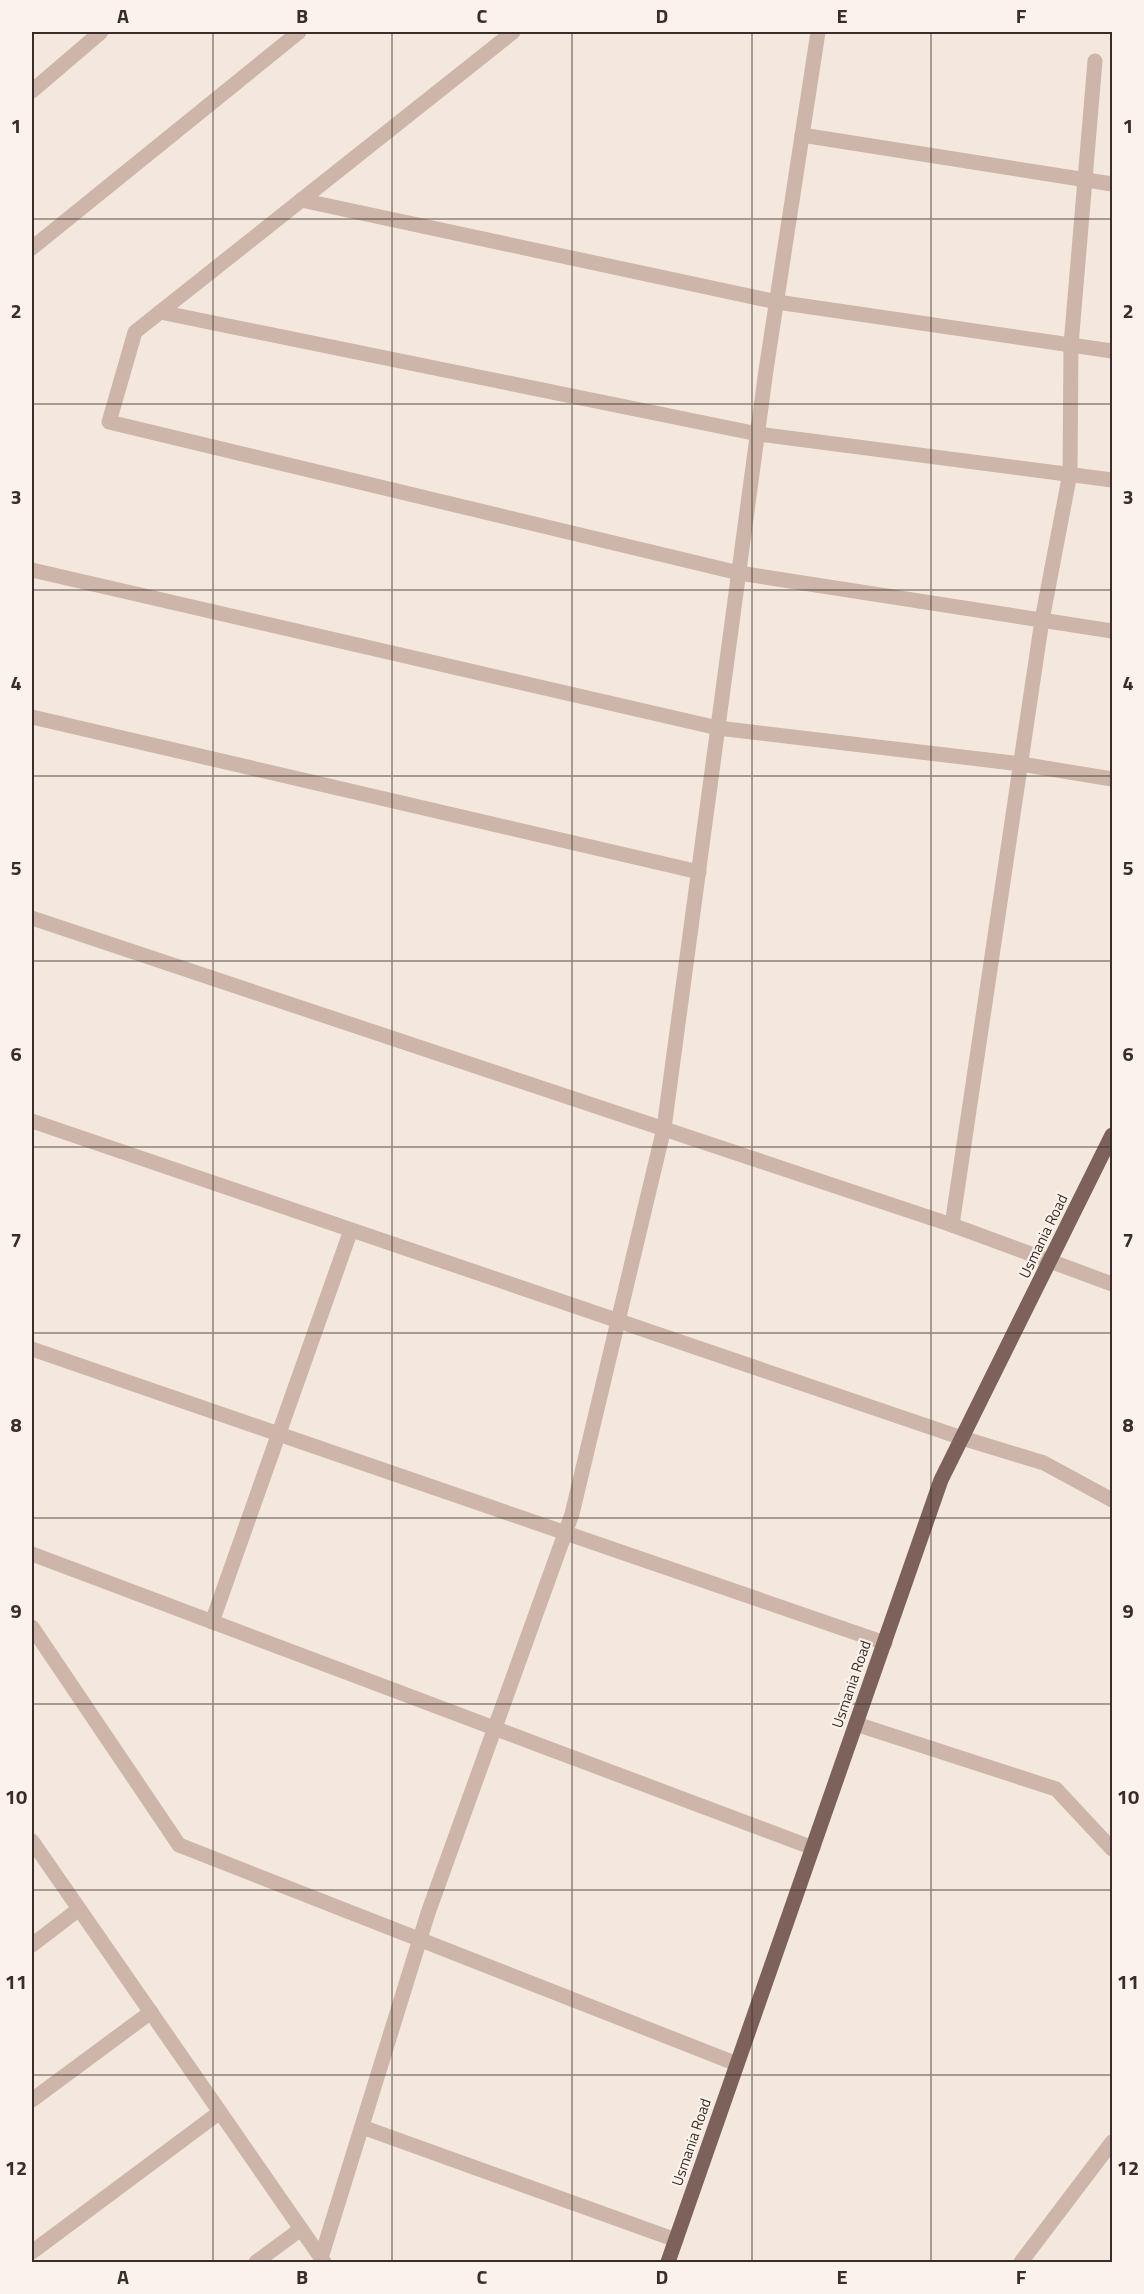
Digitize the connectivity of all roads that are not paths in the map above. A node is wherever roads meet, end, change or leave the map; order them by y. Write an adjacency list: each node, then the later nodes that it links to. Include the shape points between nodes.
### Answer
1 (101, 32): 6 (street)
2 (299, 32): 11 (street)
3 (513, 32): 10 (street)
4 (818, 32): 7 (street)
5 (1095, 61): 8 (street)
6 (32, 91)
7 (802, 135): 8 (street); 12 (street)
8 (1085, 178): 9 (street); 14 (street)
9 (1113, 184)
10 (301, 200): 12 (street); 13 (street)
11 (32, 248)
12 (777, 302): 14 (street); 16 (street)
13 (160, 312): 16 (street); 20 (street, via 135,333 109,422)
14 (1071, 345): 15 (street); 17 (street)
15 (1113, 351)
16 (758, 434): 17 (street); 20 (street)
17 (1070, 473): 18 (street); 21 (street)
18 (1113, 480)
19 (32, 570): 24 (street)
20 (739, 573): 21 (street); 24 (street)
21 (1042, 620): 22 (street); 25 (street)
22 (1113, 631)
23 (32, 717): 27 (street)
24 (718, 728): 25 (street); 27 (street)
25 (1021, 764): 26 (street); 32 (street)
26 (1113, 779)
27 (699, 872): 30 (street)
28 (32, 918): 30 (street)
29 (32, 1121): 33 (street)
30 (664, 1128): 32 (street); 36 (street)
31 (1111, 1144): 34 (main road, Usmania Road)
32 (952, 1225): 34 (street)
33 (351, 1230): 36 (street); 38 (street)
34 (1050, 1261): 35 (street); 39 (main road, Usmania Road)
35 (1113, 1284)
36 (618, 1321): 39 (street); 41 (street)
37 (32, 1349): 38 (street)
38 (279, 1434): 41 (street); 43 (street)
39 (962, 1438): 40 (street, via 1044,1463); 45 (main road, Usmania Road, via 941,1480)
40 (1113, 1500)
41 (566, 1533): 45 (street); 47 (street)
42 (32, 1554): 43 (street)
43 (212, 1622): 47 (street)
44 (32, 1627): 52 (street, via 179,1845)
45 (885, 1643): 46 (main road, Usmania Road)
46 (856, 1724): 49 (main road, Usmania Road); 50 (street, via 1056,1789)
47 (495, 1729): 49 (street); 52 (street)
48 (32, 1841): 51 (street)
49 (813, 1848): 55 (main road, Usmania Road)
50 (1113, 1849)
51 (79, 1909): 53 (street); 54 (street)
52 (420, 1940): 55 (street); 58 (street)
53 (32, 1945)
54 (151, 2012): 56 (street); 57 (street)
55 (737, 2064): 61 (main road, Usmania Road)
56 (32, 2100)
57 (220, 2112): 60 (street); 62 (street)
58 (362, 2127): 61 (street); 63 (street)
59 (1113, 2142): 66 (street)
60 (301, 2229): 63 (street); 64 (street)
61 (676, 2240): 65 (main road, Usmania Road)
62 (32, 2252)
63 (322, 2260)
64 (256, 2262)
65 (668, 2262)
66 (1021, 2262)

